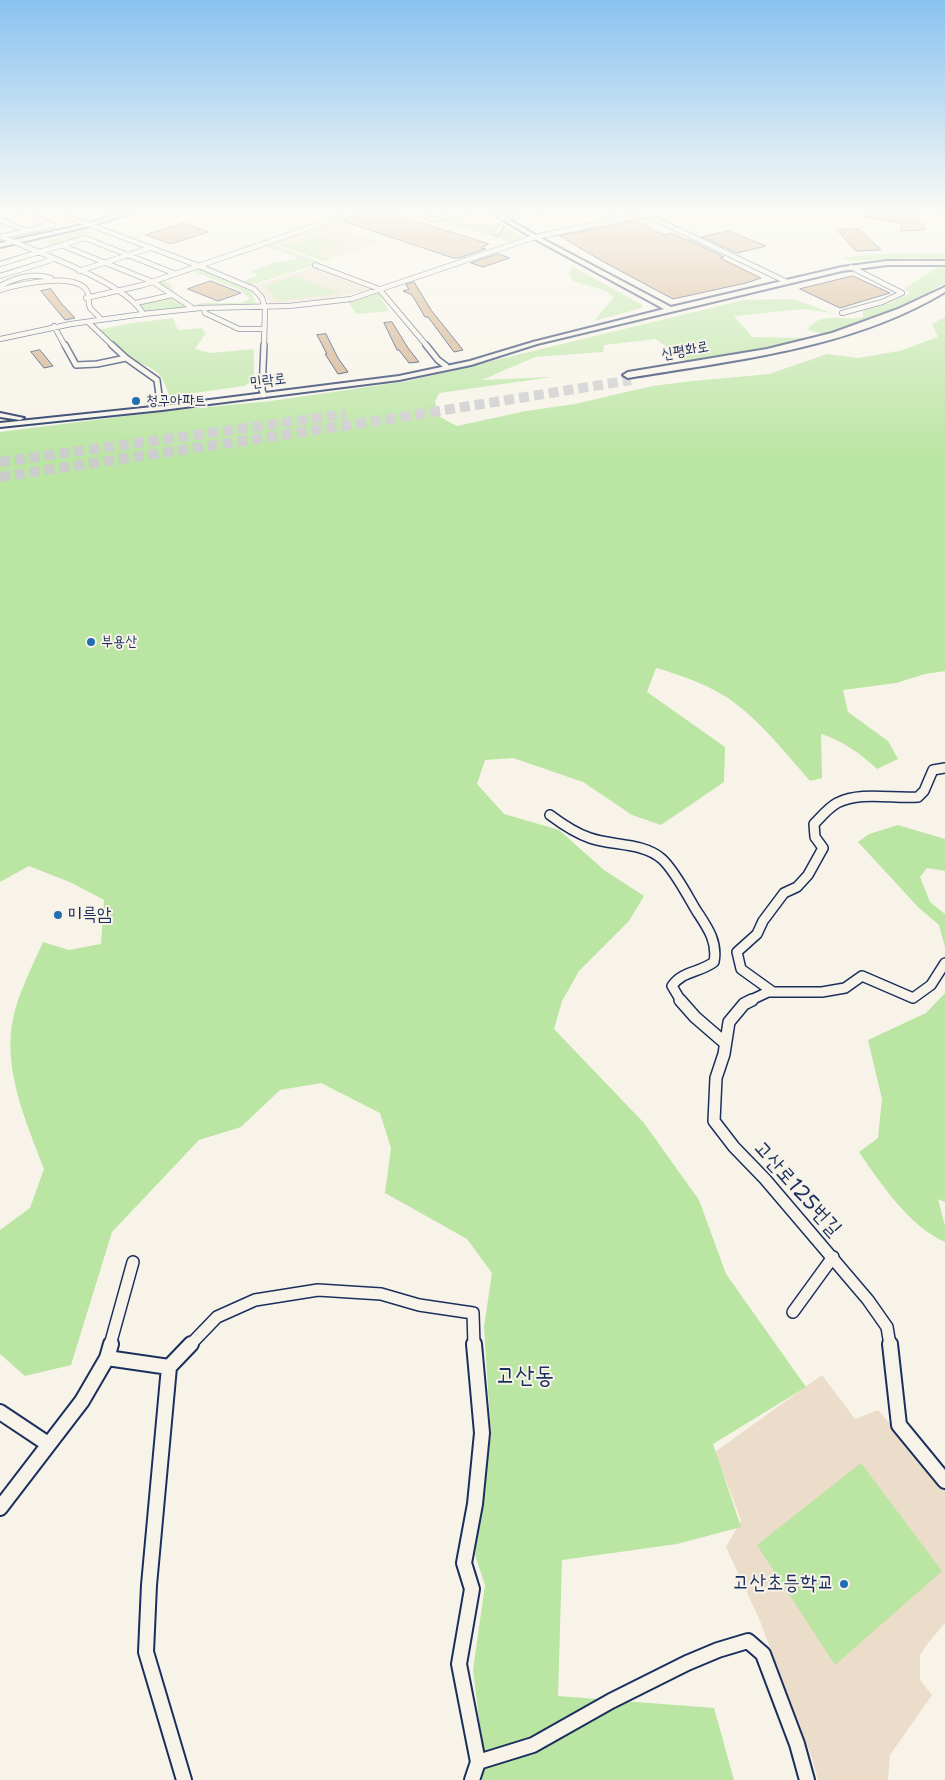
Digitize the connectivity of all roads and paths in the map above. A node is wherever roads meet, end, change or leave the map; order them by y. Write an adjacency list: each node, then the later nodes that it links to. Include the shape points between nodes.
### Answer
1 (87, 295): 12 (street)
2 (102, 295): 12 (street)
3 (124, 295): 14 (street)
4 (172, 295): 14 (street); 15 (street)
5 (259, 295): 17 (street)
6 (363, 295): 17 (street, via 330,303)
7 (386, 295): 27 (street)
8 (644, 295): 18 (main road)
9 (730, 295): 18 (main road, 민락로)
10 (897, 295): 19 (street)
11 (935, 295): 13 (highway, 신평화로, via 876,322 814,342 630,378 776,356 826,345 881,328)
12 (86, 298): 21 (street, via 90,309)
13 (945, 298)
14 (136, 303): 20 (street)
15 (190, 308): 16 (street); 20 (street)
16 (204, 308): 17 (street); 24 (street, via 205,313 239,329)
17 (265, 308): 24 (street)
18 (670, 309): 28 (main road, 민락로, via 535,344 404,372)
19 (844, 312)
20 (141, 315): 21 (street)
21 (101, 319): 22 (street)
22 (88, 322): 23 (street); 26 (street)
23 (54, 326): 25 (street); 26 (street, via 76,365)
24 (264, 329): 28 (street)
25 (0, 339)
26 (126, 358): 29 (street, via 157,380)
27 (446, 366)
28 (263, 392): 29 (main road, 민락로); 33 (main road, 민락로, via 162,408)
29 (160, 403): 31 (main road, 민락로)
30 (0, 415): 31 (main road)
31 (20, 418): 32 (main road, 민락로)
32 (0, 420)
33 (0, 426)
34 (945, 768): 37 (street, via 933,770 918,797 859,797 838,802 814,824 814,838 823,848 808,875 797,887 784,894 757,934 737,952 741,968)
35 (550, 815): 38 (street, via 590,838 646,850 662,859 670,869 711,932 716,950 714,962 678,977 672,986 682,1004)
36 (945, 963): 37 (street, 고산로125번길, via 932,985 912,998 862,976 845,988 822,992)
37 (774, 992): 38 (street, 고산로125번길, via 744,1004 729,1022)
38 (726, 1043): 39 (street, 고산로125번길, via 716,1078 714,1121)
39 (833, 1257): 41 (street); 46 (street, 고산로125번길, via 887,1327 899,1425)
40 (133, 1262): 42 (street)
41 (793, 1312)
42 (107, 1358): 43 (street); 45 (street, via 82,1401)
43 (168, 1367): 48 (street, via 217,1317 254,1300 318,1290 381,1294 419,1305 473,1313 482,1433 475,1504 464,1563 472,1588 459,1664); 49 (street, via 148,1585 146,1652)
44 (0, 1412): 45 (street)
45 (48, 1444): 47 (street)
46 (945, 1481)
47 (0, 1508)
48 (478, 1762): 50 (street); 51 (street, via 533,1745 661,1676 718,1650 748,1641 763,1654)
49 (184, 1780)
50 (472, 1780)
51 (807, 1780)

